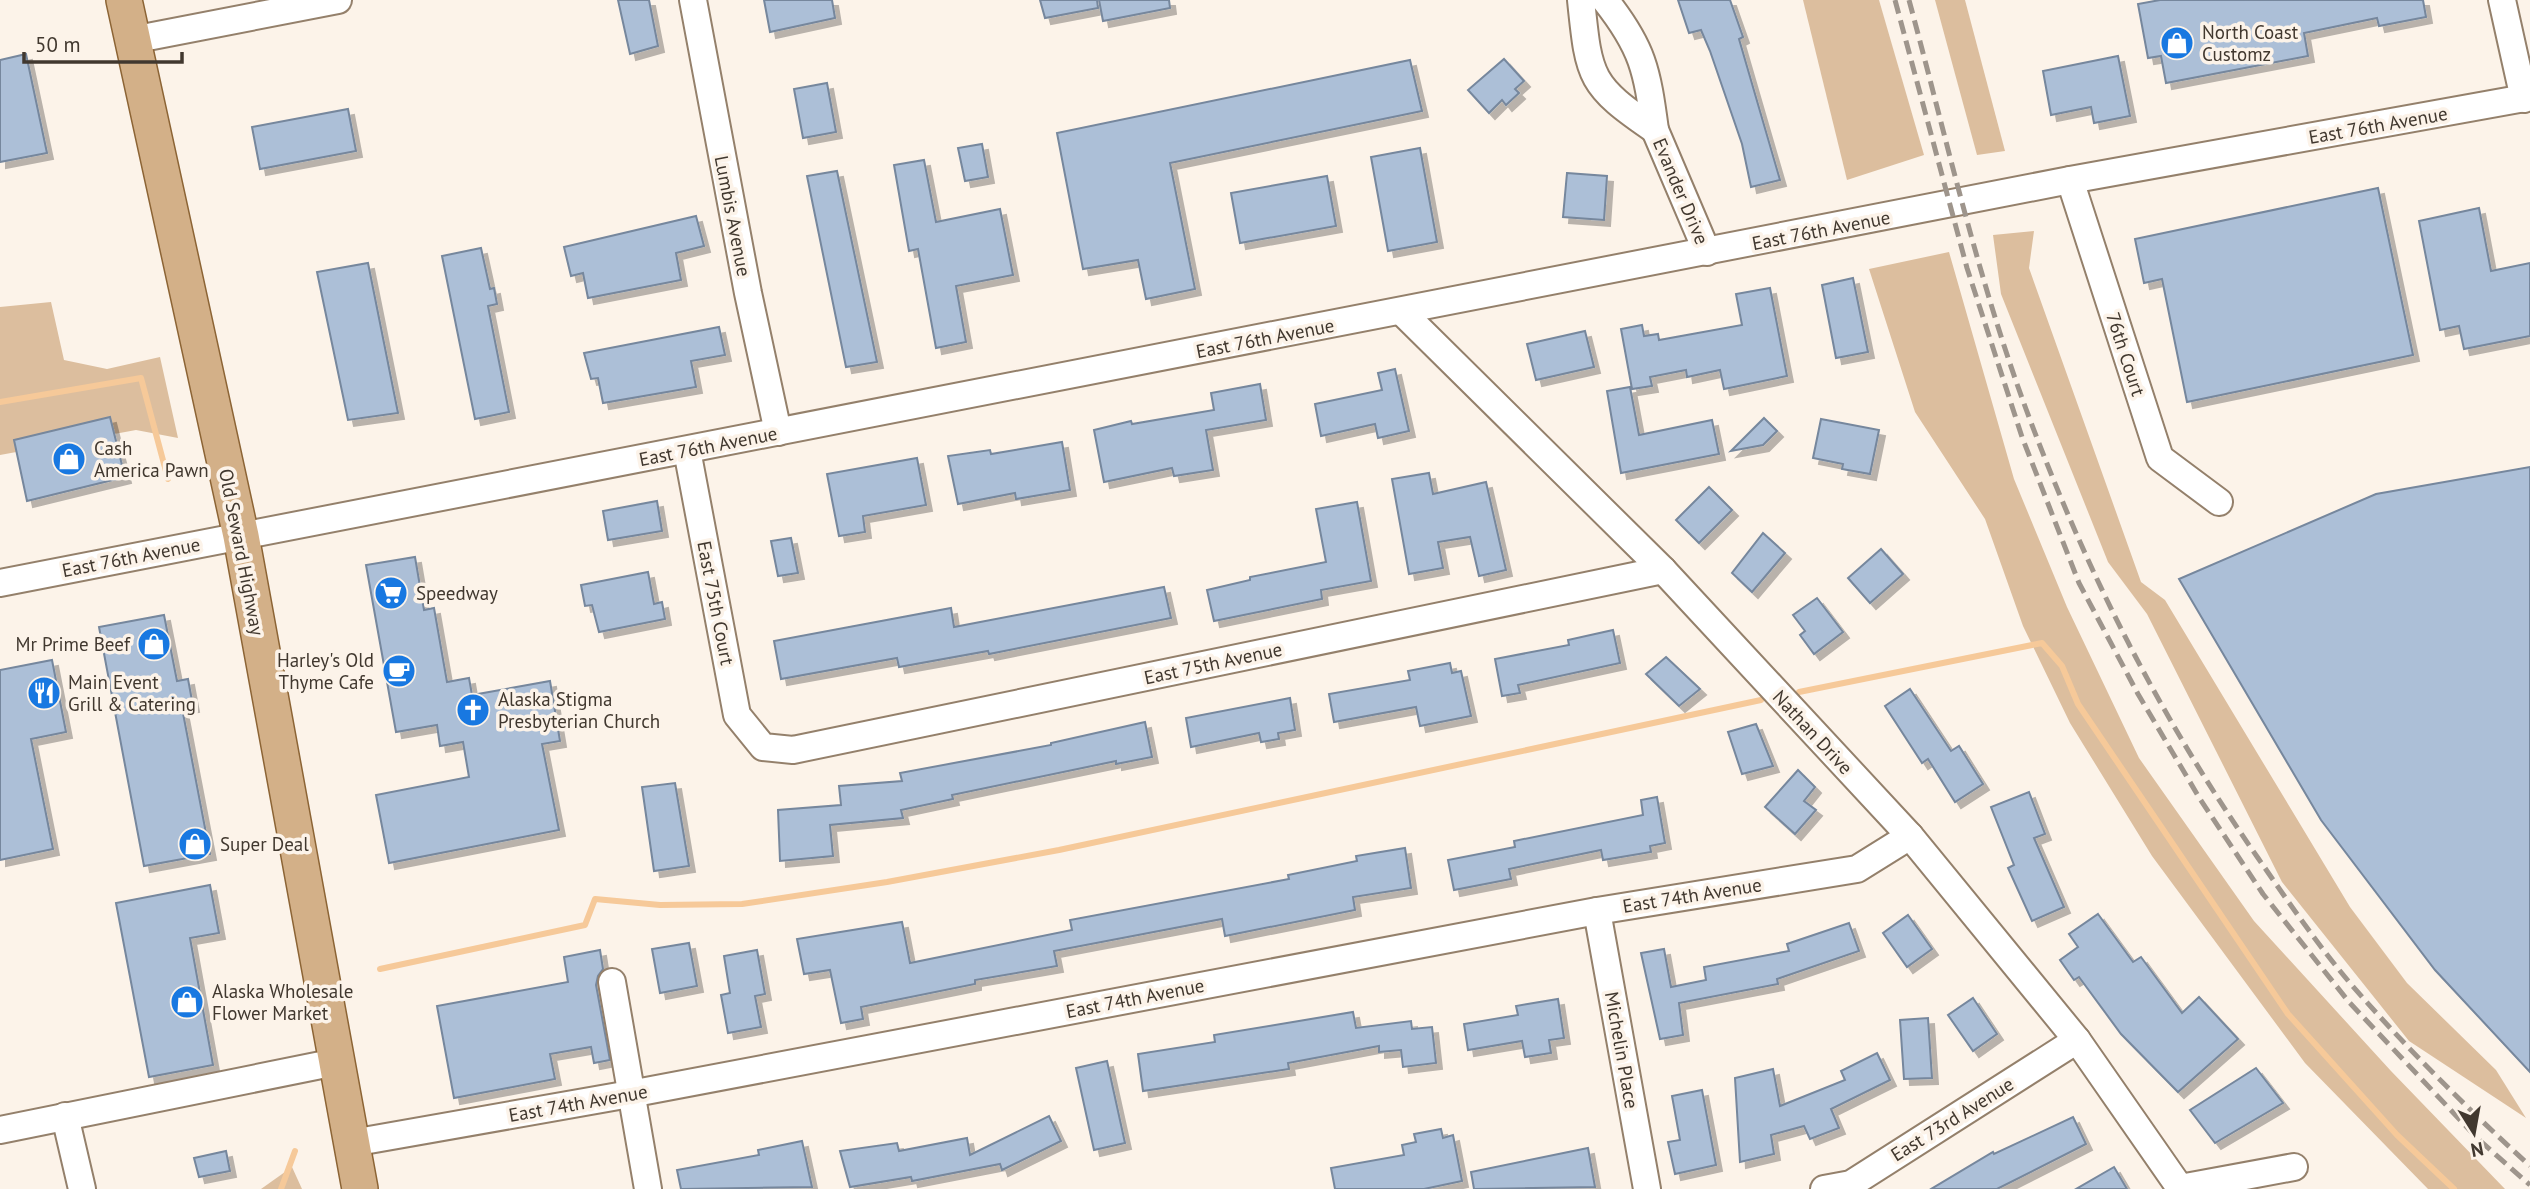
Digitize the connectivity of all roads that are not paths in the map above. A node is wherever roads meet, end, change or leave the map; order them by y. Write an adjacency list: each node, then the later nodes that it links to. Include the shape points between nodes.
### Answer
1 (124, 0): 7 (main road, Old Seward Highway)
2 (338, 0): 7 (street)
3 (693, 0): 13 (street, Lumbis Avenue)
4 (1581, 0): 9 (street, Evander Drive, via 1590,70 1611,100)
5 (1605, 0): 9 (street, Evander Drive, via 1627,28 1647,71)
6 (2502, 0): 8 (street)
7 (132, 40): 16 (main road, Old Seward Highway)
8 (2527, 98): 10 (street, East 76th Avenue)
9 (1654, 130): 11 (street, Evander Drive)
10 (2070, 180): 11 (street, East 76th Avenue); 15 (street, 76th Court, via 2160,458)
11 (1707, 252): 12 (street, East 76th Avenue)
12 (1402, 312): 13 (street, East 76th Avenue); 17 (street, Nathan Drive)
13 (778, 432): 14 (street, East 76th Avenue)
14 (687, 450): 16 (street, East 76th Avenue); 19 (street, East 75th Court, via 737,715)
15 (2219, 502)
16 (241, 536): 18 (street, East 76th Avenue); 24 (main road, Old Seward Highway)
17 (1663, 570): 19 (street, East 75th Avenue, via 793,750); 20 (street, Nathan Drive)
18 (0, 583)
19 (763, 747)
20 (1910, 836): 21 (street, East 74th Avenue, via 1857,869); 23 (street, Nathan Drive)
21 (1597, 911): 25 (street, East 74th Avenue); 34 (street, Michelin Place)
22 (612, 982): 25 (street)
23 (2077, 1041): 30 (street, Nathan Drive); 35 (street, East 73rd Avenue, via 1851,1184)
24 (335, 1062): 26 (street); 28 (main road, Old Seward Highway)
25 (629, 1094): 28 (street, East 74th Avenue); 33 (street)
26 (65, 1116): 27 (street); 31 (street)
27 (0, 1130)
28 (352, 1143): 32 (main road, Old Seward Highway)
29 (2294, 1167): 30 (street)
30 (2180, 1188)
31 (82, 1189)
32 (360, 1189)
33 (648, 1189)
34 (1647, 1189)
35 (1824, 1189)

